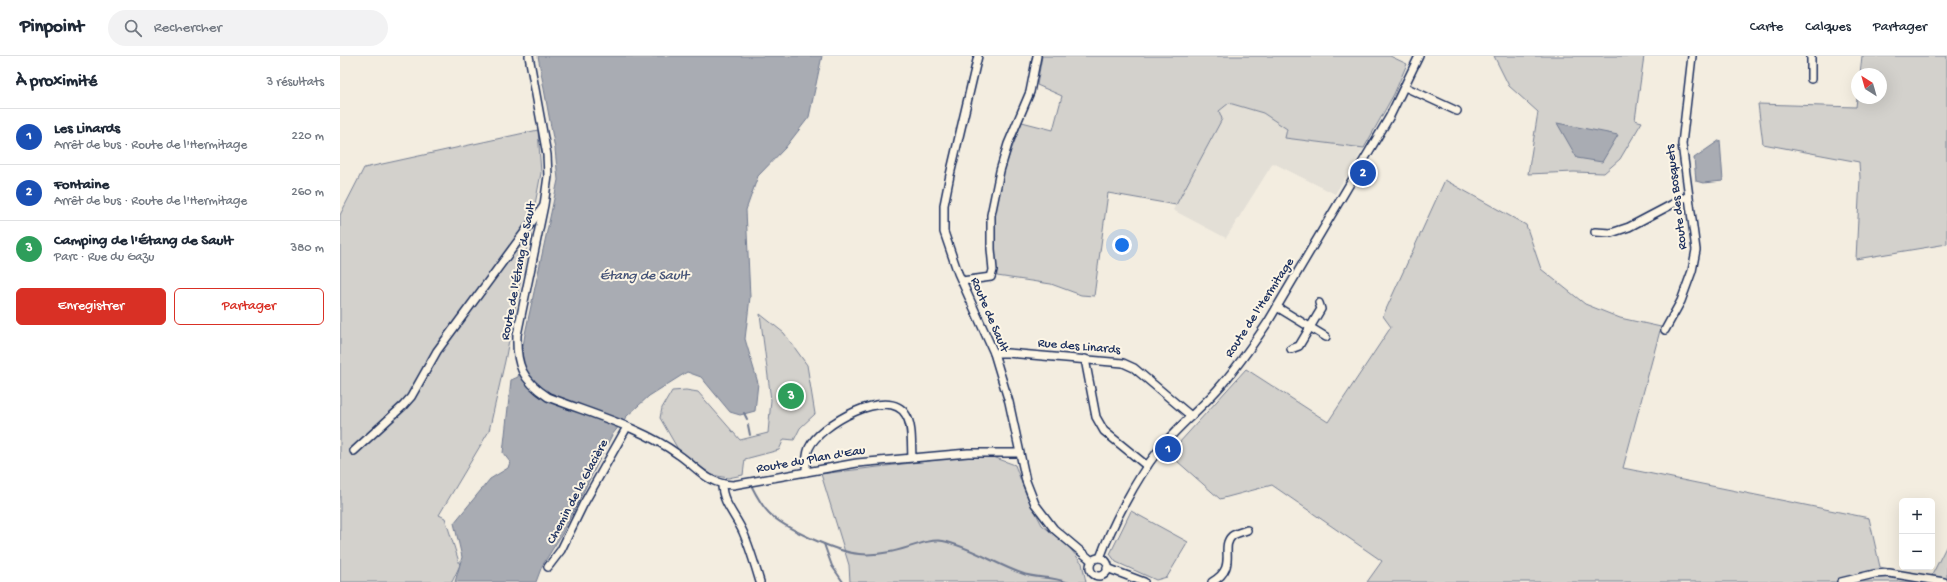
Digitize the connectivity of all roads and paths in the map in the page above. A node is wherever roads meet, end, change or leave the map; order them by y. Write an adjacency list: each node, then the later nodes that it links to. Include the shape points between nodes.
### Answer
1 (529, 56): 11 (street, Route de l'Étang de Sault, via 546,155 548,176)
2 (978, 56): 13 (street, Route de Sault, via 944,205 944,232)
3 (1037, 56): 13 (street, via 1030,92 1008,144 1000,171 991,215 991,277)
4 (1419, 56): 8 (street, Route de l'Hermitage)
5 (1692, 56): 10 (street, Route des Bosquets, via 1682,137)
6 (1811, 56): 7 (street)
7 (1811, 79)
8 (1405, 87): 9 (street); 15 (street, Route de l'Hermitage)
9 (1457, 111)
10 (1688, 196): 12 (street, via 1629,227 1611,233); 17 (street, Route des Bosquets, via 1695,235 1695,260 1681,301)
11 (544, 205): 23 (street, Route de l'Étang de Sault, via 517,335 518,362 528,382 548,397); 24 (street, via 437,351 411,397)
12 (1595, 232)
13 (962, 281): 20 (street, Route de Sault)
14 (1319, 303): 16 (street, via 1321,309)
15 (1277, 307): 16 (street); 22 (street, Route de l'Hermitage, via 1247,354)
16 (1310, 327): 18 (street); 19 (street, via 1299,346)
17 (1665, 330)
18 (1326, 337)
19 (1291, 349)
20 (994, 353): 21 (street, Rue des Linards); 25 (street, Route de Sault, via 1009,402)
21 (1085, 359): 22 (street, Rue des Linards, via 1129,365); 27 (street, via 1099,424)
22 (1192, 416): 27 (street, Route de l'Hermitage)
23 (626, 427): 29 (street, via 671,449 713,482); 33 (street, Chemin de la Glacière, via 561,550)
24 (354, 451)
25 (1019, 453): 26 (street, Route du Plan d'Eau, via 968,453); 32 (street, Route de Sault, via 1026,481 1044,519)
26 (912, 458): 28 (street, Route du Plan d'Eau, via 857,463); 28 (street, via 910,428 906,415 897,406 883,404 866,407 822,432 809,447)
27 (1147, 466): 31 (street, Route de l'Hermitage)
28 (806, 472): 29 (street, Route du Plan d'Eau)
29 (722, 485): 36 (street, via 725,501 751,550)
30 (1247, 530): 38 (street, via 1231,536 1228,564 1222,575)
31 (1100, 558): 32 (street); 34 (street, via 1105,560)
32 (1092, 561): 35 (street, via 1090,570)
33 (548, 567)
34 (1107, 568): 35 (street); 37 (street)
35 (1096, 579)
36 (760, 582)
37 (1144, 582)
38 (1212, 582)
39 (1841, 582): 40 (street, via 1889,573)
40 (1944, 582)

